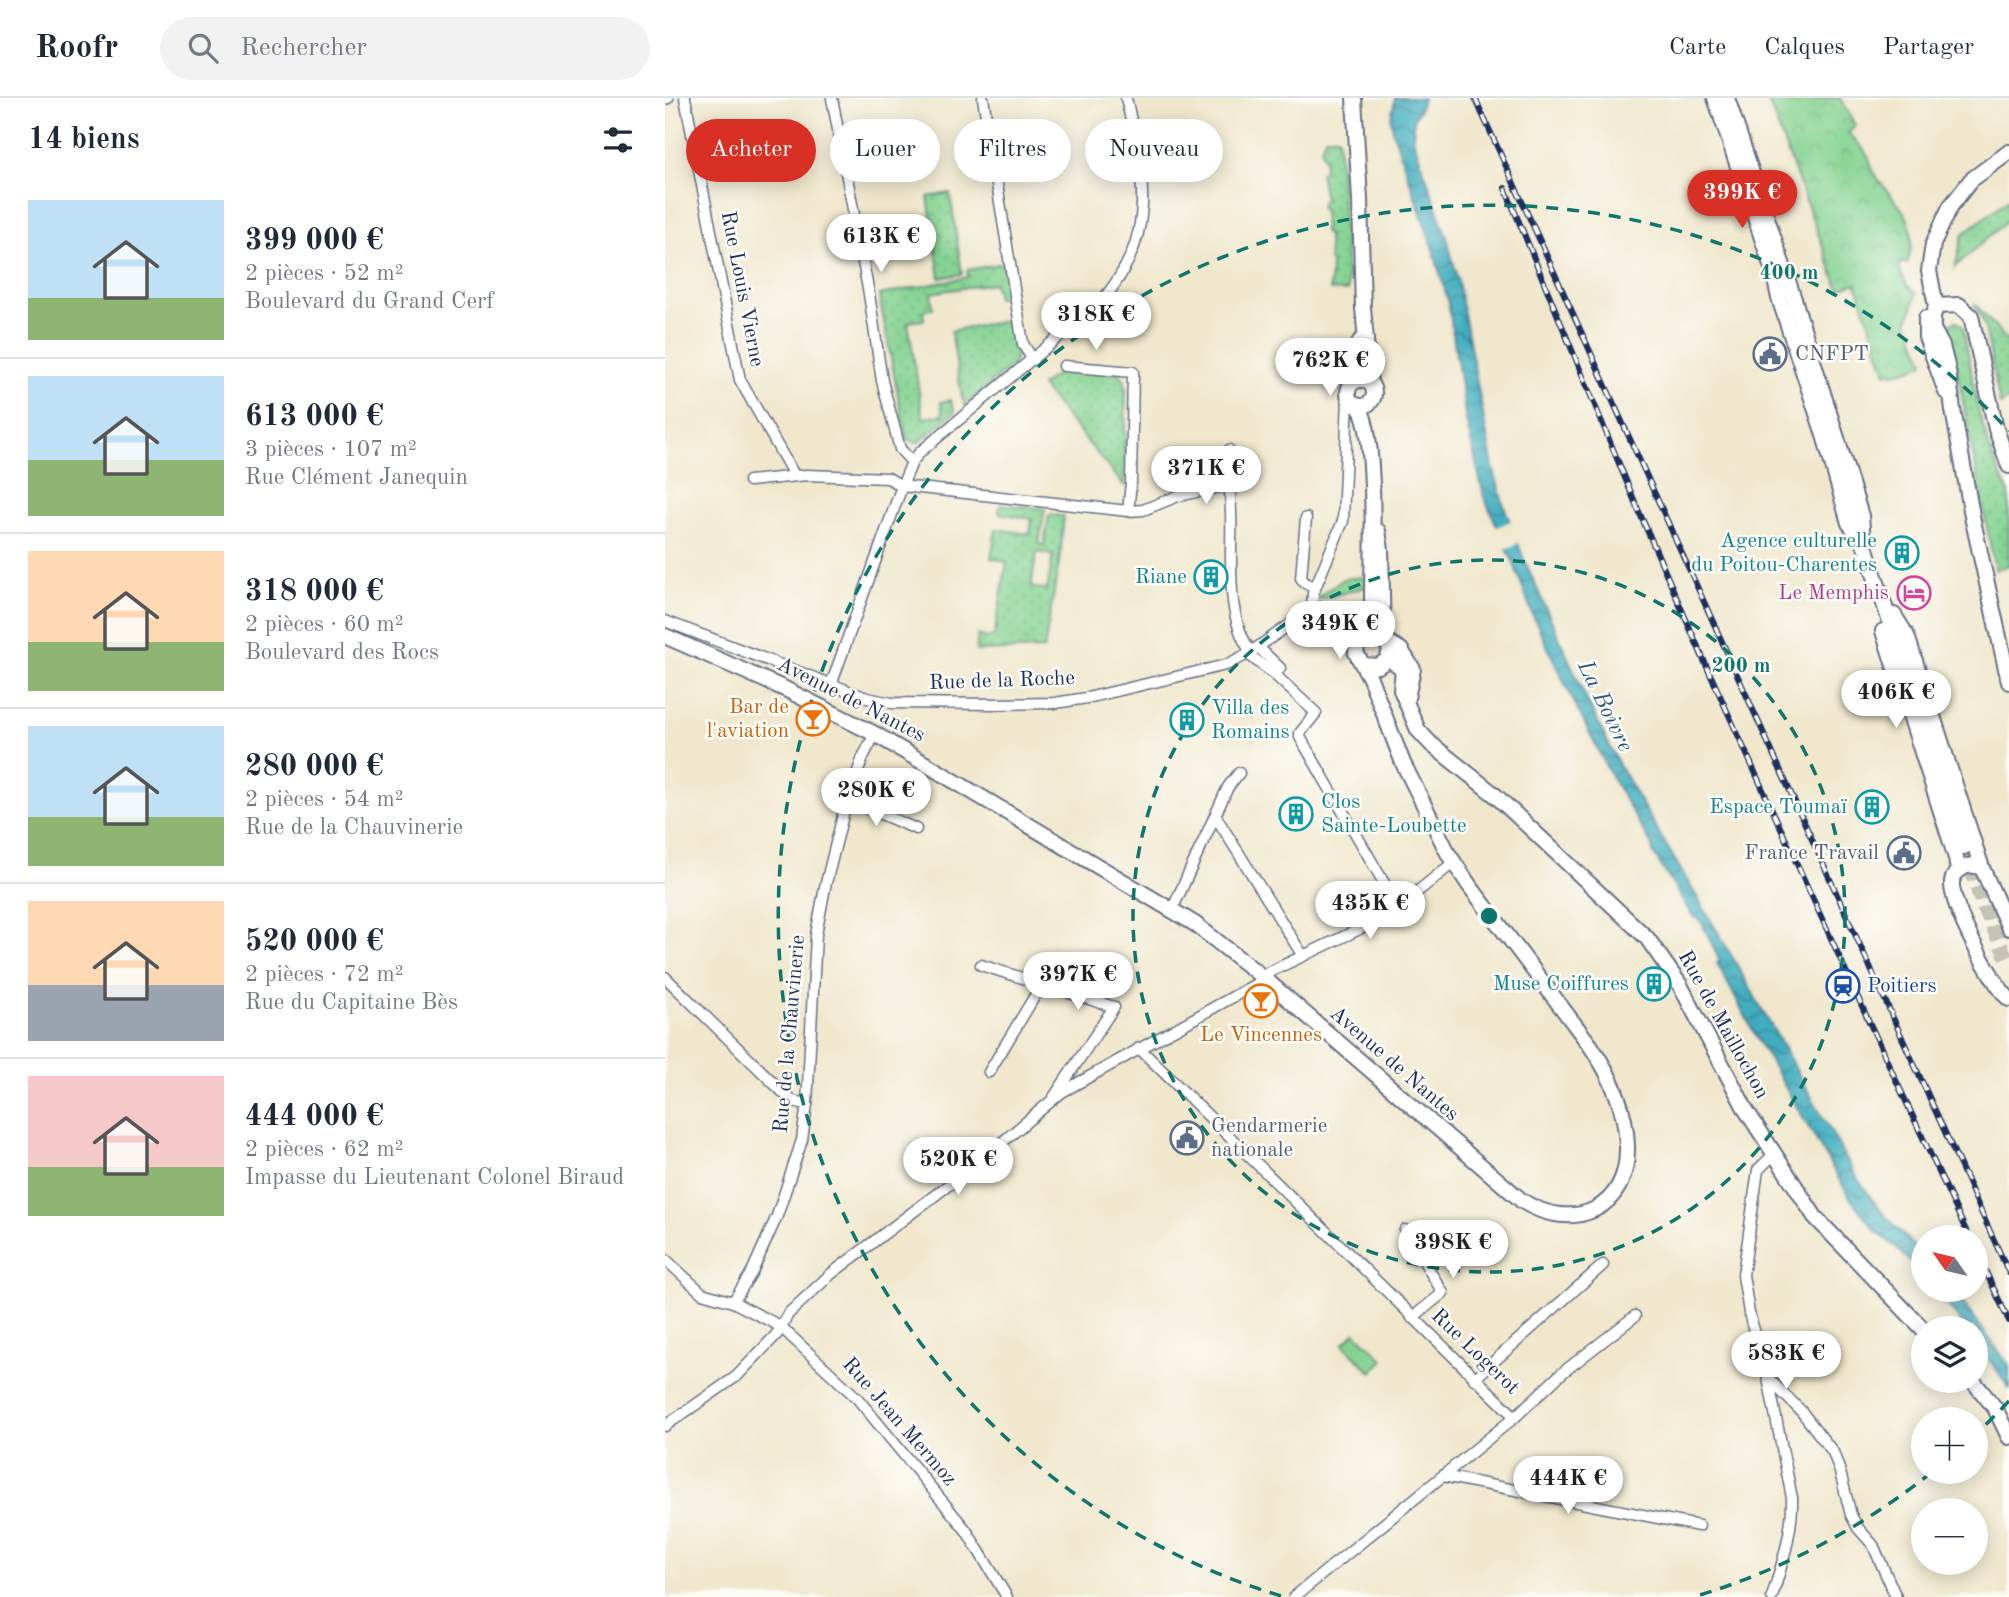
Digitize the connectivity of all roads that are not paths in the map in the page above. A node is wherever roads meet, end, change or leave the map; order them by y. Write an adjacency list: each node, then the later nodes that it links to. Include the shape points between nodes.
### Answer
1 (685, 98): 21 (street, Rue Louis Vierne, via 737,369)
2 (832, 98): 19 (street, via 882,381 900,449)
3 (983, 98): 11 (street, via 1023,344)
4 (1126, 98): 11 (street, via 1142,177 1137,240 1119,279 1101,302)
5 (1354, 98): 10 (main road, Avenue de Nantes)
6 (1715, 98): 28 (main road, via 1849,523)
7 (1727, 98): 28 (main road, via 1861,516)
8 (2009, 152): 9 (main road, via 1971,180 1938,230 1929,271)
9 (1936, 306): 20 (main road, via 1959,305 1971,316 1996,429); 39 (main road, via 1926,317 1926,337 1952,410)
10 (1363, 308): 13 (main road, Avenue de Nantes); 14 (main road, Avenue de Nantes)
11 (1033, 360): 19 (street)
12 (1064, 366): 26 (street, via 1133,372)
13 (1352, 383): 14 (main road, via 1362,379); 16 (main road, Avenue de Nantes, via 1347,391)
14 (1370, 383): 15 (main road, Avenue de Nantes)
15 (1373, 398): 16 (main road, via 1366,405); 17 (main road, Avenue de Nantes)
16 (1353, 402): 17 (main road, Avenue de Nantes, via 1362,411); 29 (street, via 1343,521)
17 (1370, 441): 25 (main road, Avenue de Nantes)
18 (1229, 450): 23 (street)
19 (912, 462): 24 (street)
20 (2009, 466)
21 (794, 475): 22 (street); 24 (street, via 888,478)
22 (749, 481)
23 (1229, 485): 26 (street); 36 (street, via 1233,595 1243,635)
24 (902, 486): 26 (street); 40 (street)
25 (1372, 499): 34 (main road, Avenue de Nantes, via 1381,550); 35 (main road, Avenue de Nantes, via 1372,618)
26 (1128, 511)
27 (1305, 518): 29 (street, via 1301,578)
28 (1863, 540): 30 (main road)
29 (1315, 588): 31 (street)
30 (1881, 595): 48 (main road); 50 (main road, via 1907,636); 51 (main road, via 1883,630)
31 (1312, 609): 35 (street); 36 (street, Rue de la Roche)
32 (665, 621): 40 (street, Rue de la Roche)
33 (665, 636): 43 (main road, Avenue de Nantes)
34 (1385, 639): 35 (main road, via 1374,634); 37 (main road, Avenue de Nantes, via 1390,650); 41 (main road, via 1401,650 1413,668)
35 (1362, 640): 38 (main road, Avenue de Nantes, via 1358,658)
36 (1253, 651): 40 (street, Rue de la Roche, via 1214,669 1055,702 892,702); 53 (street, via 1280,668 1275,675 1316,713 1300,737 1388,890)
37 (1384, 662): 38 (main road); 41 (main road, Rue de Maillochon, via 1403,669 1401,690); 42 (main road, Avenue de Nantes)
38 (1364, 665): 42 (main road, Avenue de Nantes)
39 (2009, 682)
40 (831, 685)
41 (1406, 703): 65 (main road, Rue de Maillochon, via 1423,736 1495,795 1652,944 1692,1005)
42 (1383, 710): 49 (main road, Avenue de Nantes, via 1403,763)
43 (876, 734): 45 (street, Rue de la Chauvinerie); 52 (main road, Avenue de Nantes)
44 (1239, 773): 46 (street)
45 (848, 800): 47 (street); 64 (street, Rue de la Chauvinerie, via 816,935)
46 (1216, 817): 52 (street); 55 (street)
47 (916, 829)
48 (1964, 847)
49 (1453, 863): 53 (street); 58 (main road, Avenue de Nantes, via 1607,1071 1628,1148 1626,1168 1602,1206 1578,1216 1563,1216 1543,1213 1522,1201)
50 (1982, 868): 51 (main road, via 1972,865); 54 (main road)
51 (1958, 871): 60 (main road, via 1953,889 1964,920 1988,970)
52 (1172, 910): 58 (main road, Avenue de Nantes)
53 (1393, 912): 55 (street)
54 (2009, 928)
55 (1303, 956): 58 (street)
56 (981, 965): 59 (street)
57 (665, 977): 64 (street, via 792,1101)
58 (1263, 977): 61 (street)
59 (1042, 984): 62 (street); 63 (street, via 1114,1007)
60 (2009, 999)
61 (1139, 1048): 63 (street); 72 (street, Rue Logerot)
62 (989, 1072)
63 (1051, 1101): 73 (street, via 831,1274)
64 (807, 1104): 69 (street, Rue de la Chauvinerie, via 802,1140 777,1216)
65 (1774, 1154): 71 (main road, Rue de Maillochon, via 1815,1217); 74 (street, via 1758,1170 1744,1275 1749,1313)
66 (1405, 1230): 72 (street, via 1443,1293)
67 (665, 1259): 69 (street, Rue Jean Mermoz, via 702,1293)
68 (1603, 1265): 75 (street)
69 (733, 1303): 73 (street, Rue Jean Mermoz)
70 (1635, 1317): 77 (street, via 1562,1373)
71 (1911, 1317)
72 (1412, 1318): 75 (street, Rue Logerot)
73 (780, 1326): 78 (street, via 737,1376); 82 (street, Rue Jean Mermoz, via 857,1398 965,1530)
74 (1768, 1378): 84 (street, via 1793,1514); 85 (street, via 1833,1452 1851,1515 1873,1545)
75 (1473, 1379): 77 (street, Rue Logerot)
76 (1983, 1393): 79 (main road)
77 (1515, 1417): 80 (street)
78 (665, 1426)
79 (2009, 1437)
80 (1443, 1476): 81 (street); 83 (street)
81 (1699, 1526)
82 (1007, 1597)
83 (1294, 1597)
84 (1772, 1597)
85 (1896, 1597)

